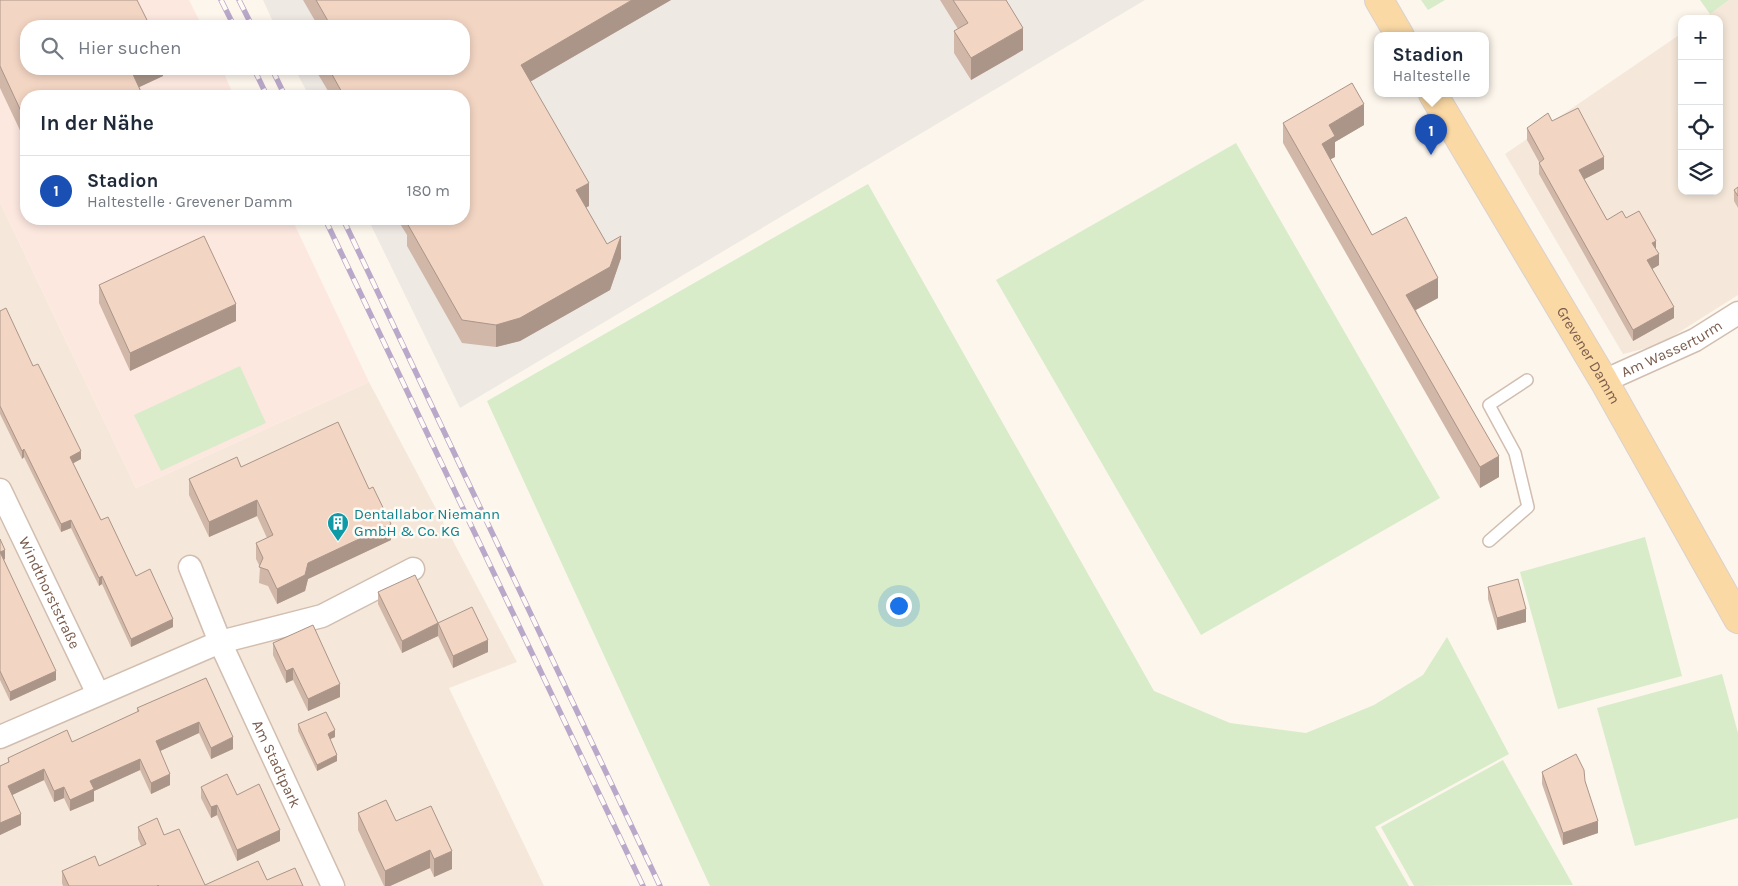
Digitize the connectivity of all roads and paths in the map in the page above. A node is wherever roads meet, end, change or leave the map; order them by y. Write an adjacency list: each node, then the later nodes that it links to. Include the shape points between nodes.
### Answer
1 (1379, 0): 2 (main road)
2 (1398, 32)
3 (1435, 97): 6 (main road, Grevener Damm)
4 (1738, 313): 6 (street, Am Wasserturm, via 1695,340)
5 (1527, 380): 8 (lane, via 1489,405 1515,453 1528,507)
6 (1604, 381): 11 (main road, Grevener Damm)
7 (0, 490): 13 (street, Windthorststraße)
8 (1489, 541)
9 (190, 567): 12 (street, Am Stadtpark)
10 (413, 569): 12 (street, via 322,616)
11 (1738, 619)
12 (220, 642): 13 (street); 15 (street, Am Stadtpark)
13 (98, 694): 14 (street)
14 (0, 737)
15 (333, 886)

